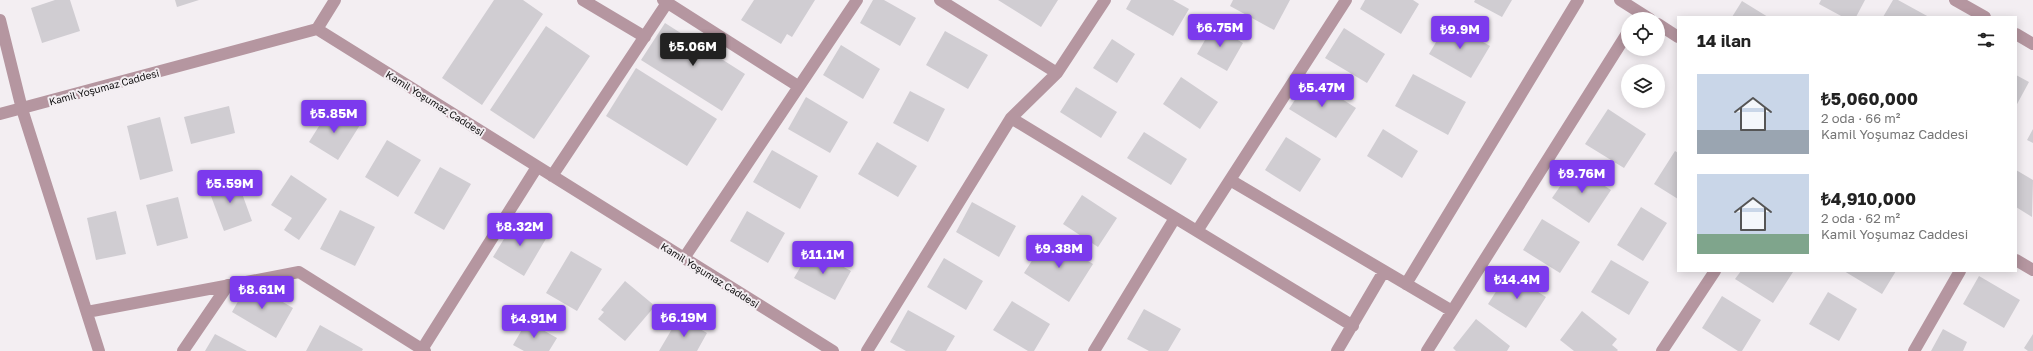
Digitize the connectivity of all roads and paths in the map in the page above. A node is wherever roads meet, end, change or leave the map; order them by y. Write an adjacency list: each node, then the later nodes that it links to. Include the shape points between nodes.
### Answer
1 (335, 0): 14 (street)
2 (583, 0): 18 (street)
3 (857, 0): 22 (street)
4 (940, 0): 21 (street)
5 (1105, 0): 21 (street)
6 (1346, 0): 28 (street)
7 (1578, 0): 37 (street)
8 (1620, 0): 11 (street)
9 (1955, 0): 12 (street)
10 (665, 1): 18 (street); 22 (street)
11 (1636, 12)
12 (1983, 16)
13 (0, 20): 23 (street)
14 (317, 29): 23 (street, Kamil Yoşumaz Caddesi); 26 (street, Kamil Yoşumaz Caddesi)
15 (1665, 29): 17 (street)
16 (2017, 35): 20 (street)
17 (1677, 36)
18 (645, 37): 27 (street)
19 (1621, 43): 39 (street)
20 (2033, 44)
21 (1057, 74): 25 (street)
22 (798, 86): 31 (street)
23 (22, 109): 24 (street, Kamil Yoşumaz Caddesi); 40 (street)
24 (0, 114)
25 (1011, 118): 29 (street); 46 (street)
26 (538, 167): 27 (street, Kamil Yoşumaz Caddesi); 42 (street)
27 (552, 176): 31 (street, Kamil Yoşumaz Caddesi)
28 (1230, 180): 30 (street); 34 (street)
29 (1175, 218): 30 (street); 47 (street)
30 (1197, 232): 41 (street)
31 (684, 258): 45 (street, Kamil Yoşumaz Caddesi)
32 (2017, 261): 33 (street)
33 (2033, 270)
34 (1384, 271): 37 (street); 41 (street)
35 (1714, 272): 50 (street)
36 (1959, 272): 51 (street)
37 (1406, 284): 39 (street)
38 (228, 285): 40 (street); 42 (street, via 299,272); 44 (street)
39 (1452, 311): 49 (street)
40 (87, 312): 43 (street)
41 (1353, 326): 48 (street)
42 (422, 350)
43 (99, 351)
44 (183, 351)
45 (832, 351)
46 (867, 351)
47 (1094, 351)
48 (1337, 351)
49 (1427, 351)
50 (1662, 351)
51 (1914, 351)

